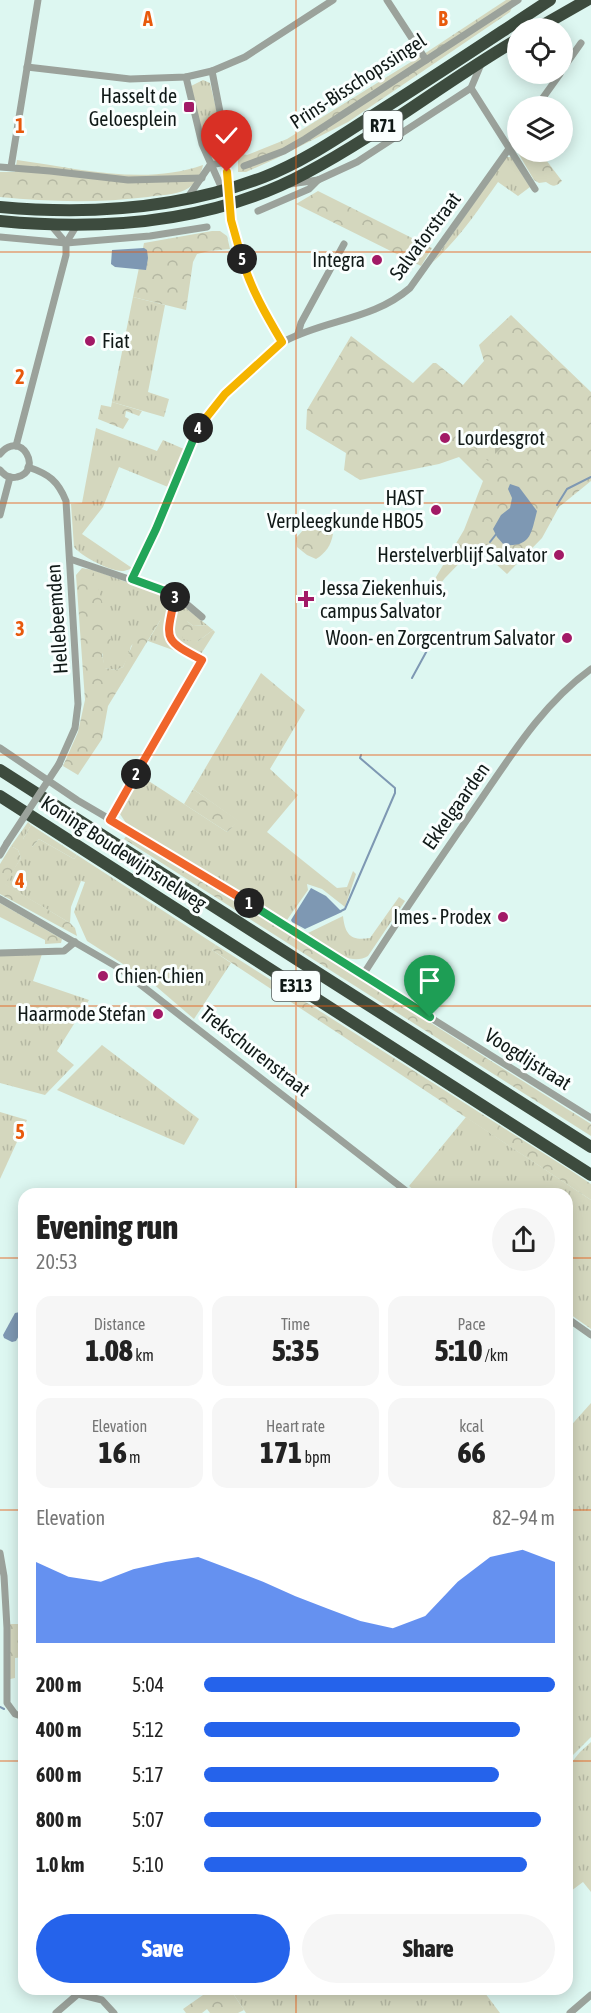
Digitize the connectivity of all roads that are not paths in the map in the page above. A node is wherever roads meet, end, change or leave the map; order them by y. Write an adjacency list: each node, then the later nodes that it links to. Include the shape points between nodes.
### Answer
1 (38, 0): 13 (street)
2 (333, 0): 14 (street, via 245,57)
3 (387, 0): 11 (street)
4 (518, 0): 11 (street, Prins-Bisschopssingel)
5 (550, 0): 28 (highway, Prins-Bisschopssingel / R71, via 302,159)
6 (587, 0): 7 (highway)
7 (556, 18)
8 (581, 43): 10 (street)
9 (507, 46): 12 (highway, R71)
10 (573, 55)
11 (426, 60): 22 (street, Prins-Bisschopssingel, via 305,139)
12 (483, 60): 16 (street); 27 (highway, R71, via 337,155)
13 (27, 68): 15 (street, via 130,79); 24 (street)
14 (212, 71): 15 (street); 19 (street, via 226,138)
15 (186, 77): 21 (street)
16 (471, 88): 17 (street); 26 (street, via 357,162)
17 (507, 142)
18 (507, 151): 41 (street, Salvatorstraat, via 410,288 380,308)
19 (226, 162): 21 (street); 28 (street)
20 (519, 162): 29 (street)
21 (210, 165): 25 (street); 28 (street)
22 (244, 166)
23 (0, 167): 24 (street)
24 (11, 167): 25 (street, via 128,180)
25 (202, 178): 30 (street)
26 (318, 180): 27 (street); 33 (street, via 309,189)
27 (280, 186): 31 (highway, R71)
28 (226, 189): 30 (highway, Prins-Bisschopssingel / R71); 31 (street)
29 (535, 189)
30 (186, 199): 32 (highway, Prins-Bisschopssingel / R71, via 77,210)
31 (229, 204): 36 (highway, R71, via 184,215); 42 (street, via 249,282)
32 (0, 207)
33 (258, 212)
34 (0, 221): 35 (highway, R71)
35 (50, 224): 36 (highway, R71); 39 (street)
36 (77, 225): 39 (street)
37 (207, 227): 39 (street)
38 (0, 237): 39 (street)
39 (66, 243): 43 (street)
40 (344, 244): 41 (street)
41 (298, 334): 42 (street, Salvatorstraat)
42 (282, 342): 50 (street, Salvatorstraat, via 225,394 199,426)
43 (16, 446): 44 (street); 45 (street, via 27,454)
44 (0, 454)
45 (28, 467): 47 (street, via 18,477); 49 (street, Hellebeemden, via 42,472 60,487 66,501)
46 (0, 470): 47 (street)
47 (10, 477): 48 (street)
48 (0, 515)
49 (70, 559): 50 (street); 58 (street, Hellebeemden, bridge, via 78,704 75,728 58,764)
50 (132, 579): 51 (street)
51 (176, 595): 52 (street); 57 (street, via 168,636 173,644 202,660)
52 (202, 617)
53 (591, 669): 62 (street, Ekkelgaarden, via 562,693 518,746)
54 (0, 748): 57 (street)
55 (0, 770): 64 (highway, Koning Boudewijnsnelweg / E313)
56 (0, 796): 65 (highway, Koning Boudewijnsnelweg / E313)
57 (110, 820): 62 (street, Voogdijstraat)
58 (0, 855)
59 (0, 899): 60 (street, Trekschurenstraat)
60 (75, 942): 61 (street, via 64,951); 66 (street, Trekschurenstraat, via 149,989)
61 (0, 953)
62 (363, 975): 63 (street, Voogdijstraat)
63 (591, 1118)
64 (591, 1147)
65 (591, 1175)
66 (402, 1188)
67 (573, 1322): 68 (street)
68 (591, 1335)
69 (0, 1553): 70 (street, via 7,1628 7,1703)
70 (18, 1715)
71 (74, 1995): 74 (street)
72 (86, 1995): 75 (street, via 102,2000)
73 (591, 1995): 76 (street)
74 (56, 2013)
75 (114, 2013)
76 (570, 2013)

